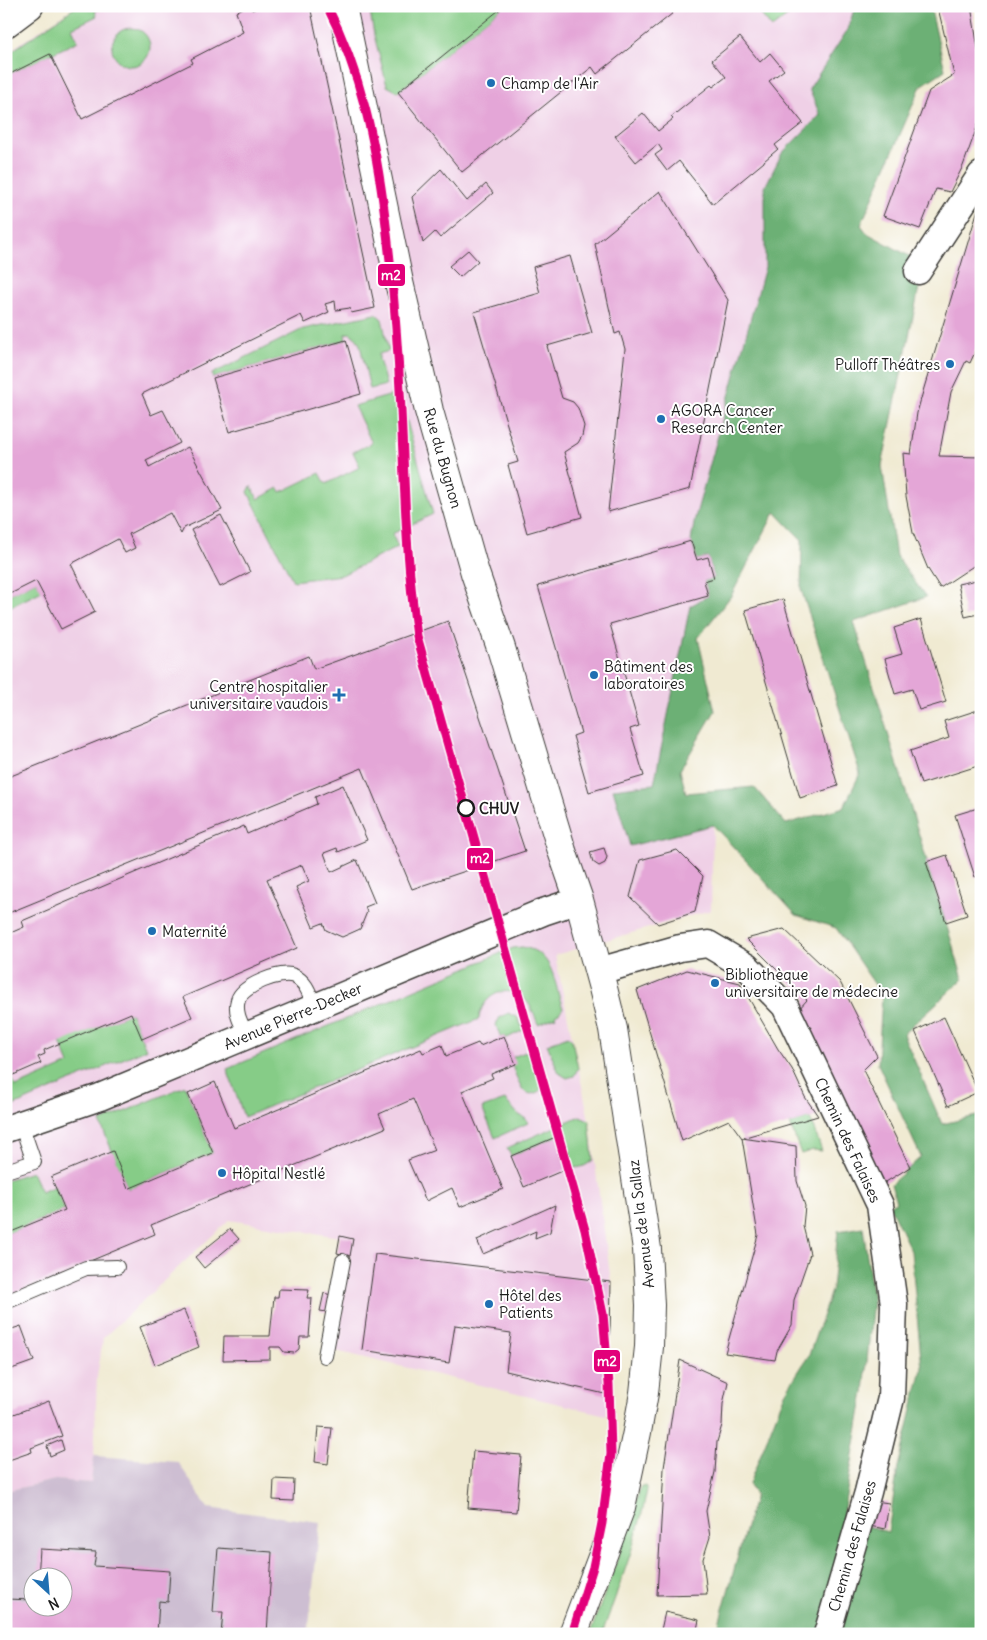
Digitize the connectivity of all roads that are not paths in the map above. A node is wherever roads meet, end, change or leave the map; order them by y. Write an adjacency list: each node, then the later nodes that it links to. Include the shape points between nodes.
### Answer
1 (30, 6): 3 (street)
2 (342, 6): 6 (main road, Rue du Bugnon, via 429,411 475,573)
3 (6, 24)
4 (981, 175): 5 (street)
5 (918, 271)
6 (579, 900): 7 (main road, Avenue de la Sallaz); 8 (street, Avenue Pierre-Decker, via 542,912)
7 (599, 971): 16 (main road, Avenue de la Sallaz, via 613,1029 647,1249 649,1347 644,1393 621,1507); 17 (street, Chemin des Falaises, via 680,948 708,944 747,967 785,1006 880,1205 894,1304 891,1398)
8 (315, 1007): 9 (street, Avenue Pierre-Decker); 9 (lane, via 305,984 296,976 286,973 256,984 242,992 238,1001 237,1014)
9 (247, 1036): 10 (street, Avenue Pierre-Decker, via 100,1096)
10 (14, 1126): 11 (lane, via 34,1162)
11 (6, 1171)
12 (343, 1261): 15 (lane)
13 (116, 1267): 14 (lane, via 86,1268)
14 (6, 1302)
15 (325, 1356)
16 (573, 1634)
17 (827, 1634)

